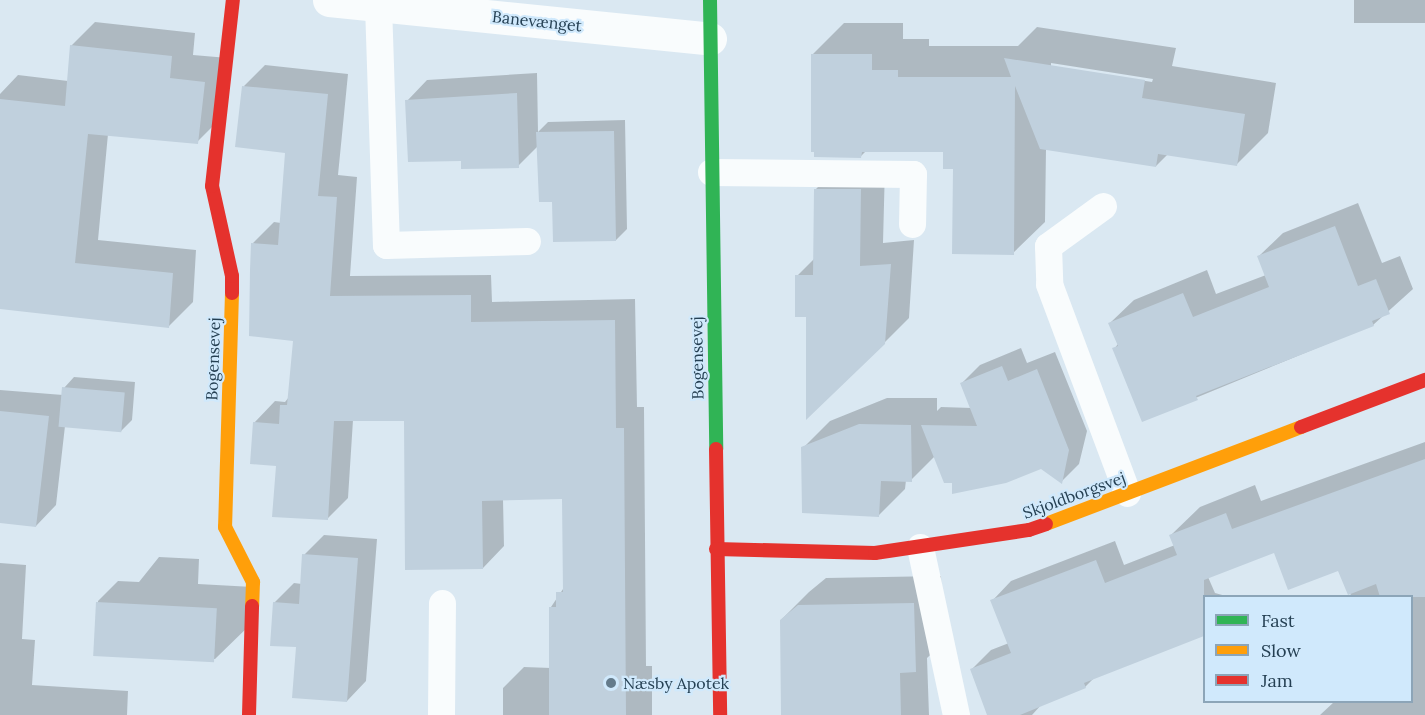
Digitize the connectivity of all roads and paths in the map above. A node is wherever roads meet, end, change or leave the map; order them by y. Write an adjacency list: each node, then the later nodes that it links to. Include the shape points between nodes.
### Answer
1 (233, 0): 15 (street, Bogensevej, via 212,186 232,276 225,527 253,582)
2 (329, 0): 4 (street, Banevænget)
3 (710, 0): 5 (street, Bogensevej)
4 (378, 5): 5 (street, Banevænget); 9 (lane, via 386,245)
5 (710, 39): 6 (street, Bogensevej)
6 (711, 172): 8 (lane, via 913,174); 13 (street, Bogensevej)
7 (1103, 206): 11 (lane, via 1048,246 1049,284)
8 (912, 224)
9 (527, 241)
10 (1425, 380): 11 (street, Skjoldborgsvej)
11 (1127, 493): 12 (street, Skjoldborgsvej, via 1029,530)
12 (920, 547): 13 (street, Skjoldborgsvej, via 875,553); 18 (lane)
13 (717, 549): 17 (street, Bogensevej)
14 (442, 603): 16 (lane)
15 (249, 715)
16 (441, 715)
17 (720, 715)
18 (956, 715)

